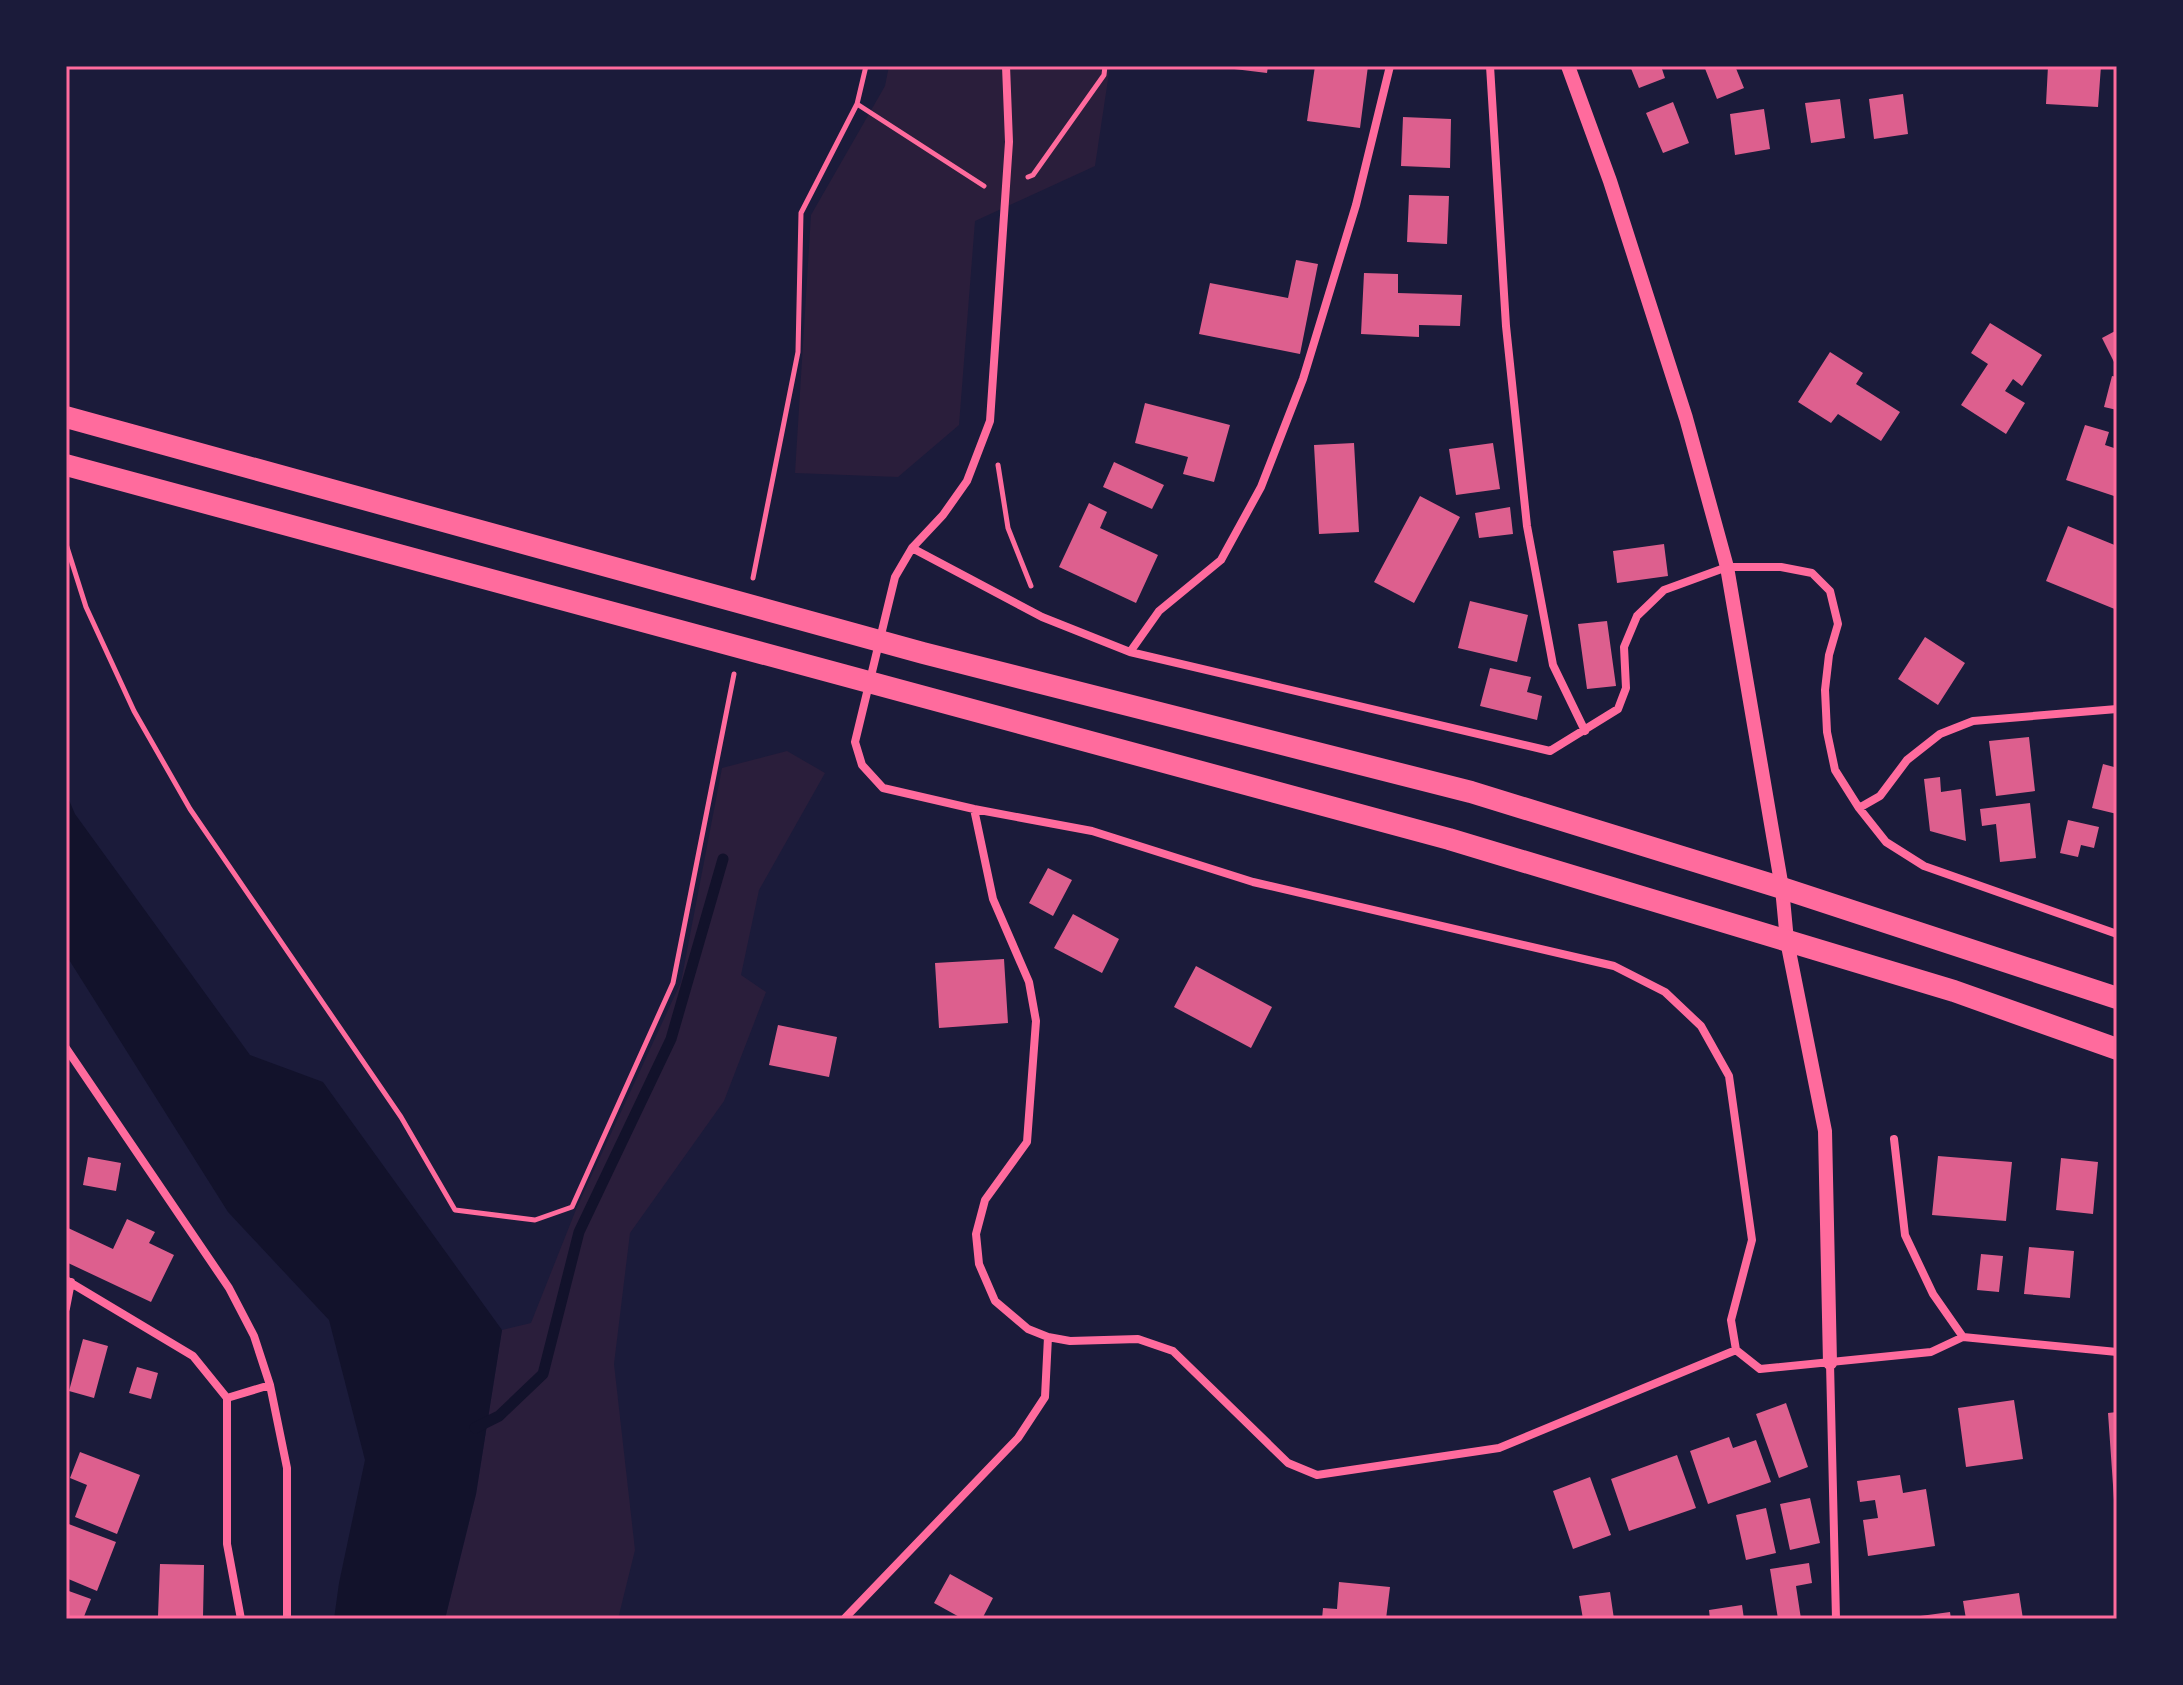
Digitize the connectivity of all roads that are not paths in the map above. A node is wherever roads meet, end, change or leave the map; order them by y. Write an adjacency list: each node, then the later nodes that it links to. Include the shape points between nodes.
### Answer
1 (1006, 66): 7 (street, via 1009,142 990,421 967,481)
2 (1390, 66): 9 (street, via 1356,205 1303,379 1261,487 1221,560 1159,611)
3 (1490, 66): 11 (street, via 1506,326 1527,526 1553,665)
4 (1568, 66): 8 (street, via 1686,418)
5 (66, 417): 14 (highway, via 923,653 1471,792)
6 (66, 465): 16 (highway, via 1449,839)
7 (912, 548): 9 (street, via 1042,617); 13 (street, via 895,577 855,742 862,765 883,788)
8 (1727, 567): 11 (street, via 1664,590 1637,616 1624,647 1626,688 1618,709); 12 (street, via 1812,573 1830,591 1838,624 1825,690 1827,732 1835,770); 14 (street)
9 (1130, 652): 11 (street, via 1550,751)
10 (2117, 709): 12 (street, via 1973,721 1940,734 1907,760 1880,796)
11 (1585, 731)
12 (1859, 808): 15 (street, via 1886,842 1924,866)
13 (974, 809): 23 (street, via 993,899 1029,982 1036,1021 1027,1142 985,1200 976,1234 979,1264 995,1301 1028,1329); 25 (street, via 1092,831 1253,882 1614,966 1665,992 1701,1026 1729,1076 1752,1240 1731,1320)
14 (1782, 888): 16 (street); 17 (highway)
15 (2117, 934)
16 (1787, 941): 19 (highway, via 1954,991); 27 (street, via 1825,1131)
17 (2117, 998)
18 (66, 1048): 28 (street, via 229,1288 254,1336)
19 (2117, 1049)
20 (1894, 1139): 24 (street, via 1905,1235 1933,1294)
21 (69, 1281): 22 (street); 29 (street, via 193,1356)
22 (66, 1308)
23 (1048, 1337): 25 (street, via 1138,1339 1173,1351 1288,1463 1317,1475 1499,1448); 30 (street, via 1045,1397 1018,1438)
24 (1963, 1337): 26 (street); 27 (street, via 1931,1352)
25 (1736, 1350): 27 (street, via 1760,1369)
26 (2117, 1352)
27 (1830, 1363): 33 (street)
28 (270, 1385): 29 (street); 32 (street, via 287,1468)
29 (227, 1398): 31 (street, via 227,1544)
30 (845, 1618)
31 (241, 1619)
32 (287, 1619)
33 (1836, 1619)

